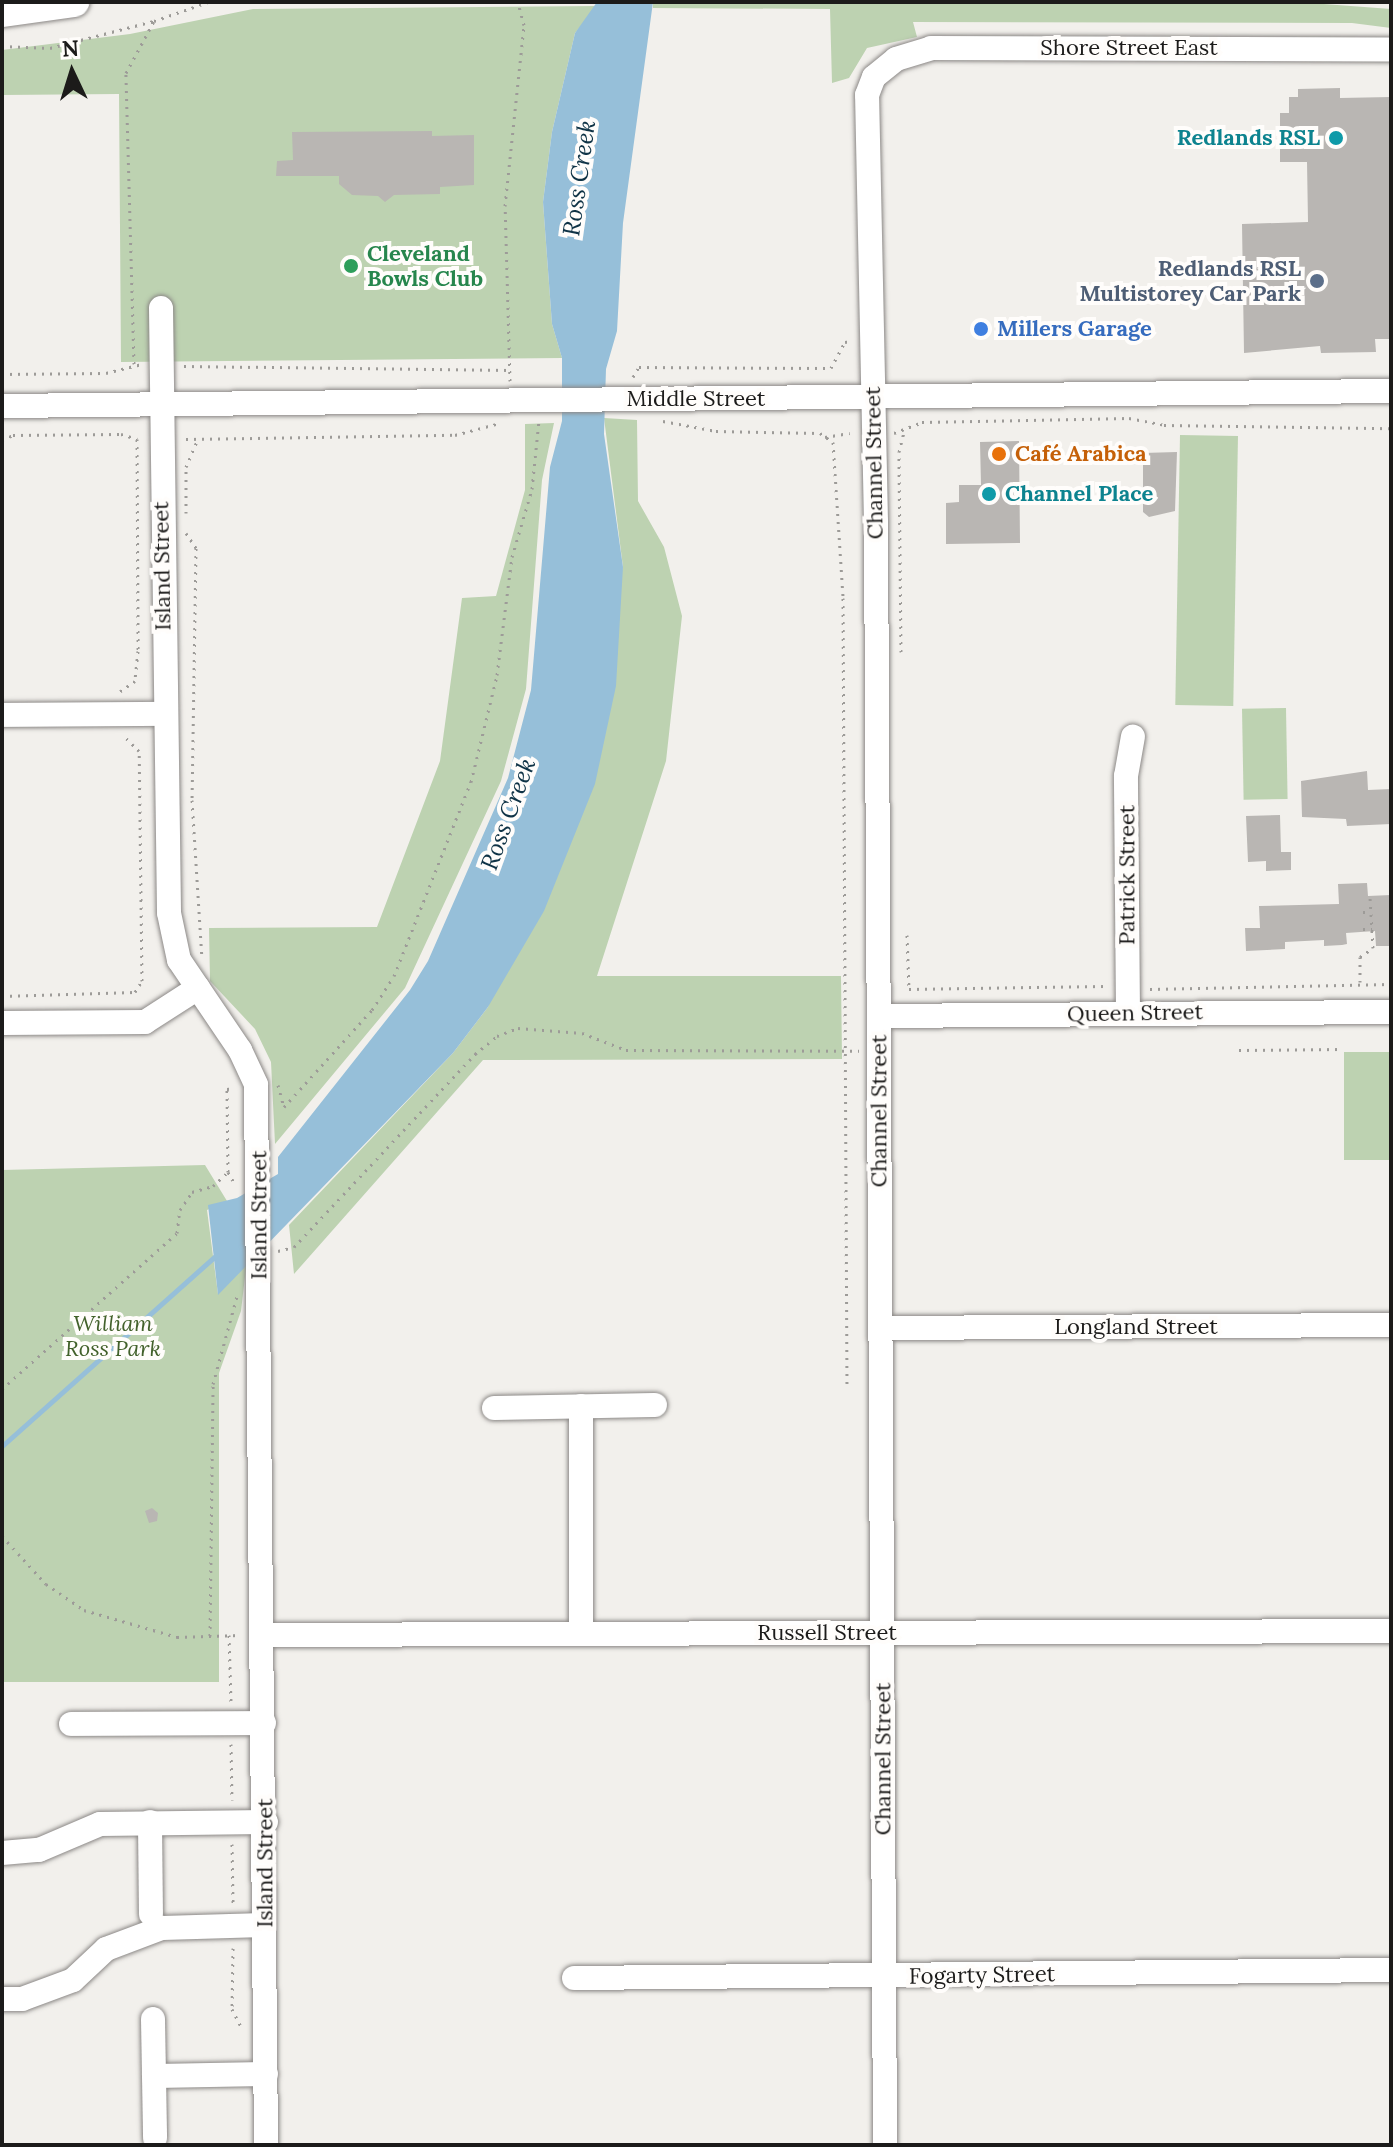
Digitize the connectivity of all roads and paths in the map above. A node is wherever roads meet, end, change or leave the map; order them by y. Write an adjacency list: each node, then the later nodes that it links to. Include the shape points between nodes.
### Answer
1 (74, 2): 4 (main road)
2 (208, 2): 5 (path)
3 (518, 2): 13 (path, via 524,25 505,206)
4 (2, 12)
5 (154, 21): 6 (path, via 50,48); 11 (path, via 126,73 123,98)
6 (2, 46)
7 (1390, 49): 8 (street, Shore Street East, via 931,48 896,59)
8 (874, 77): 10 (street, Channel Street, via 867,95)
9 (161, 308): 12 (street, Island Street)
10 (871, 340): 16 (path, via 845,342 831,368 639,367); 17 (street, Channel Street)
11 (134, 364): 12 (path); 14 (path, via 106,373)
12 (160, 365): 13 (path); 19 (street, Island Street)
13 (510, 370): 20 (path)
14 (2, 374)
15 (1391, 391): 17 (street, Middle Street)
16 (627, 394): 17 (street, Middle Street); 20 (street, Middle Street)
17 (872, 399): 24 (street, Channel Street)
18 (2, 406): 19 (street, Middle Street)
19 (160, 406): 20 (street, Middle Street); 31 (street, Island Street)
20 (530, 411): 27 (path, via 455,435); 51 (path, via 532,489 512,557 497,675 471,782 386,987 284,1107)
21 (653, 420): 25 (path, via 716,431)
22 (1391, 428): 23 (path, via 1164,425 1129,418 922,422)
23 (904, 432): 24 (path); 29 (path, via 899,452)
24 (862, 433): 25 (path); 45 (street, Channel Street)
25 (825, 437): 49 (path, via 833,442 837,476 843,598)
26 (186, 439): 27 (path)
27 (198, 439): 40 (path, via 186,467 186,533 196,548 192,800)
28 (2, 440): 30 (path, via 13,435 121,434 137,439 135,681 119,693)
29 (901, 652)
30 (106, 693)
31 (164, 714): 32 (street); 40 (street, Island Street, via 169,913 179,960)
32 (2, 715)
33 (114, 731): 42 (path, via 139,751 142,981 135,992)
34 (1133, 737): 44 (street, Patrick Street, via 1126,776)
35 (1371, 897): 37 (path)
36 (1363, 912): 37 (path)
37 (1371, 912): 39 (path)
38 (1363, 929): 39 (path)
39 (1372, 929): 41 (path, via 1373,948 1360,957)
40 (201, 978): 46 (street, via 145,1022); 51 (street, Island Street, via 240,1050)
41 (1360, 984)
42 (2, 996)
43 (1391, 1012): 44 (street, Queen Street)
44 (1128, 1013): 45 (street, Queen Street)
45 (879, 1016): 50 (street, Channel Street)
46 (2, 1023)
47 (1342, 1049): 48 (path)
48 (1239, 1050)
49 (846, 1051): 50 (path); 52 (path, via 626,1050 582,1033 518,1028 497,1036 475,1054 294,1247); 56 (path)
50 (879, 1051): 55 (street, Channel Street)
51 (266, 1083): 52 (street, Island Street); 57 (path, via 227,1089 228,1172 213,1186 192,1192 180,1210 177,1233)
52 (259, 1256): 66 (street, Island Street)
53 (244, 1283): 67 (path, via 231,1306 213,1384)
54 (1391, 1325): 55 (street, Longland Street)
55 (881, 1328): 64 (street, Channel Street)
56 (847, 1388)
57 (2, 1389)
58 (655, 1405): 59 (street)
59 (581, 1406): 60 (street); 63 (street)
60 (494, 1408)
61 (2, 1536): 67 (path, via 46,1584 84,1610 136,1629)
62 (1391, 1631): 64 (street, Russell Street)
63 (581, 1633): 64 (street, Russell Street); 66 (street, Russell Street)
64 (882, 1633): 79 (street, Channel Street)
65 (229, 1635): 66 (path); 67 (path); 68 (path)
66 (262, 1635): 69 (street, Island Street)
67 (210, 1636)
68 (231, 1723): 69 (street); 70 (street); 72 (path)
69 (264, 1723): 73 (street, Island Street)
70 (71, 1724)
71 (150, 1822): 72 (street); 74 (street, via 100,1824 39,1850); 75 (street)
72 (232, 1822): 73 (street); 77 (path)
73 (266, 1822): 76 (street, Island Street)
74 (2, 1853)
75 (151, 1914)
76 (264, 1925): 77 (street); 83 (street, Island Street)
77 (233, 1926): 81 (street, via 162,1928 106,1949 73,1980 22,1999); 83 (path, via 232,2009)
78 (1391, 1970): 79 (street, Fogarty Street)
79 (884, 1977): 80 (street, Fogarty Street); 87 (street, Channel Street)
80 (574, 1978)
81 (2, 1999)
82 (153, 2019): 84 (street)
83 (255, 2074): 84 (street); 86 (street, Island Street)
84 (154, 2076): 85 (street)
85 (155, 2138)
86 (266, 2145)
87 (885, 2145)

